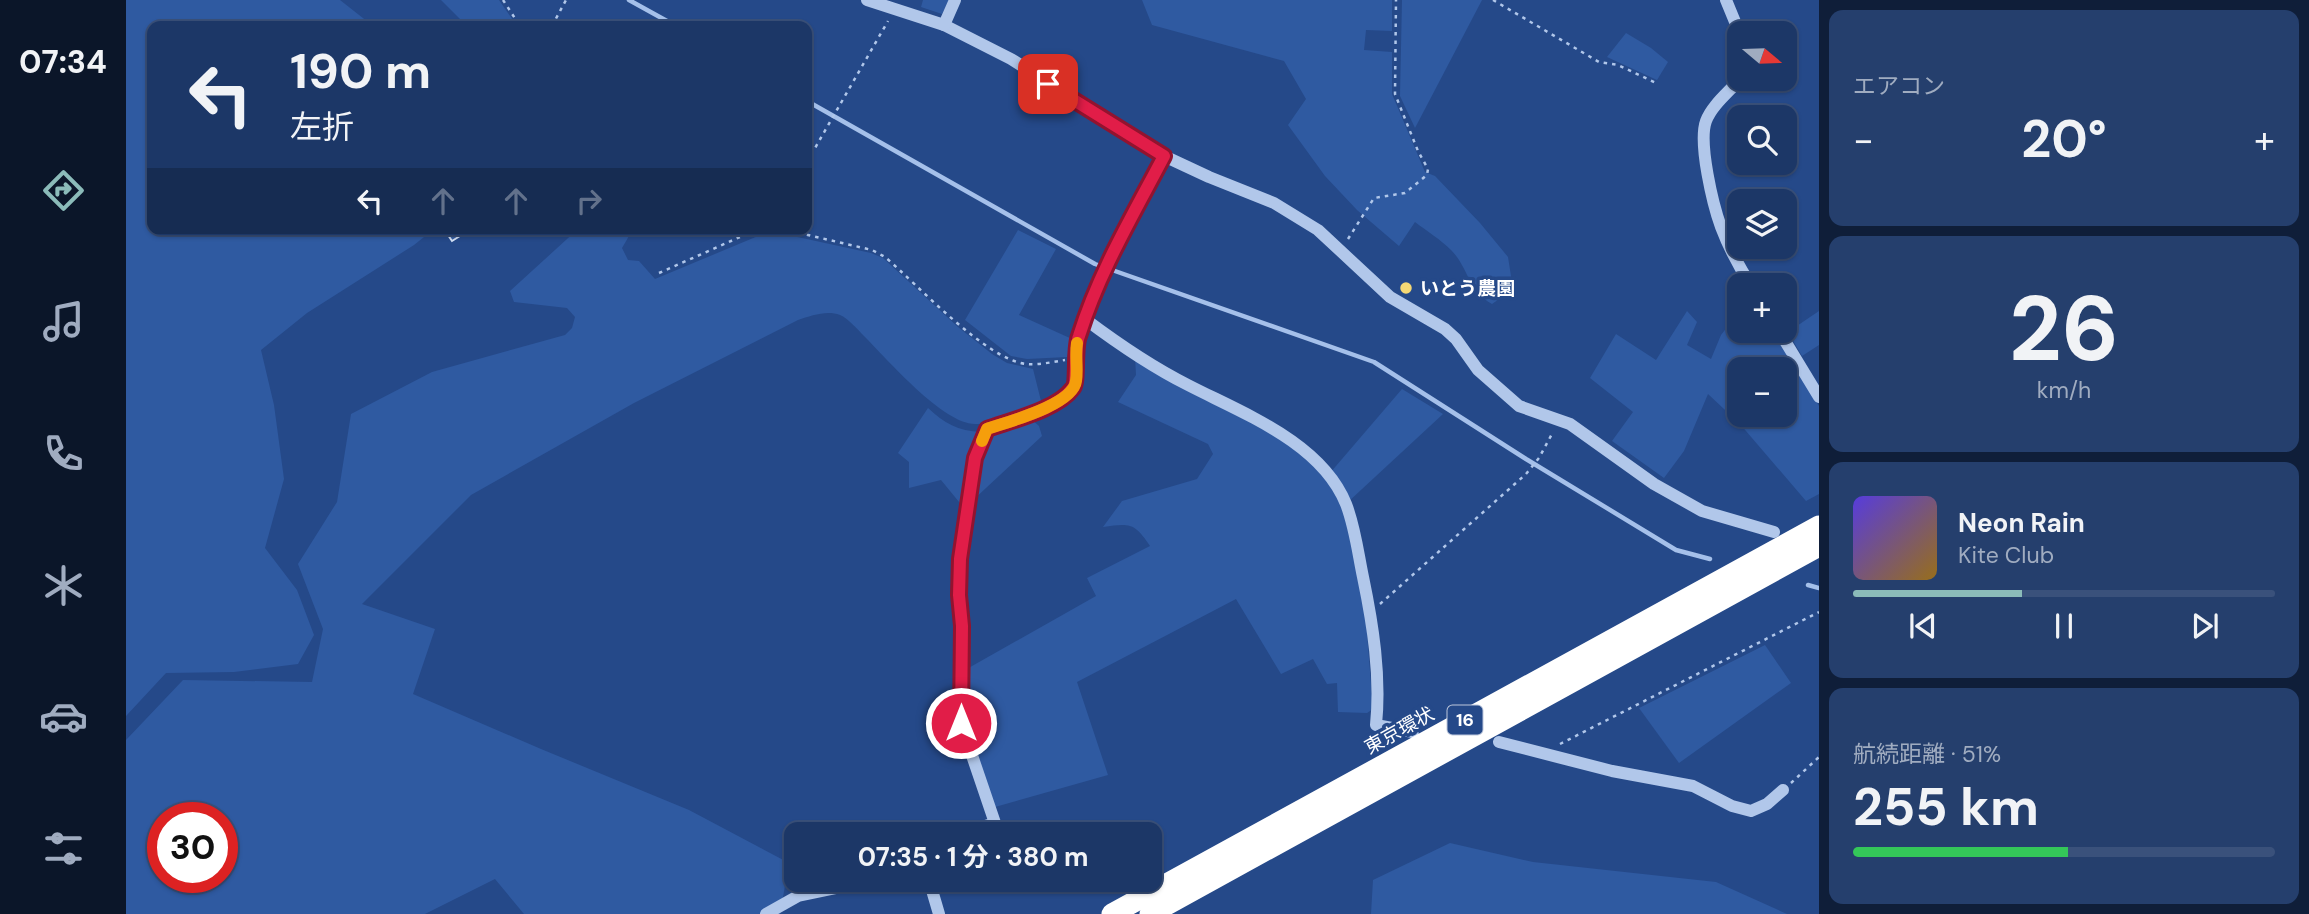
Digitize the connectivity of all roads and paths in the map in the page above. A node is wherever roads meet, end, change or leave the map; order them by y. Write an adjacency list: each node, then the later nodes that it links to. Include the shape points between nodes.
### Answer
1 (503, 0): 9 (path)
2 (566, 0): 10 (path)
3 (867, 0): 8 (street)
4 (955, 0): 12 (street)
5 (1396, 0): 19 (path, via 1395,94 1427,175 1405,193 1374,198)
6 (1493, 0): 13 (path, via 1599,62 1618,65)
7 (1726, 0): 11 (street)
8 (895, 9): 12 (street); 15 (path)
9 (517, 21)
10 (555, 21)
11 (1735, 21)
12 (944, 25): 16 (street, via 1011,59)
13 (1656, 83)
14 (1729, 91): 21 (street, via 1706,121 1705,161 1721,226)
15 (812, 153)
16 (1164, 156): 19 (street, via 1275,203); 22 (street, via 1102,274)
17 (744, 235): 20 (path)
18 (808, 235): 24 (path, via 884,257 1008,360 1027,364)
19 (1341, 251): 28 (street, via 1390,297 1445,329 1508,399)
20 (659, 273)
21 (1743, 273)
22 (1085, 319): 24 (street); 33 (street, via 1160,370 1268,425 1328,475 1346,503)
23 (1786, 343): 25 (street)
24 (1075, 359): 39 (street, via 1073,388 1054,405 987,429 975,458 960,559 961,723)
25 (1803, 370): 26 (street); 27 (street)
26 (1819, 385)
27 (1819, 397)
28 (1560, 419): 30 (street, via 1702,511); 33 (path, via 1525,474)
29 (1819, 526): 44 (highway, 東京環状 / 16)
30 (1774, 532)
31 (1819, 546): 45 (highway, 16)
32 (1819, 612): 36 (path)
33 (1371, 614): 34 (street, via 1377,725)
34 (1413, 732)
35 (1499, 742): 36 (street)
36 (1541, 753): 38 (street, via 1693,786 1752,811)
37 (1819, 757): 38 (path)
38 (1783, 790)
39 (995, 822)
40 (817, 892): 42 (street, via 798,896)
41 (933, 892): 43 (street)
42 (766, 914)
43 (939, 914)
44 (1112, 914)
45 (1150, 914)

